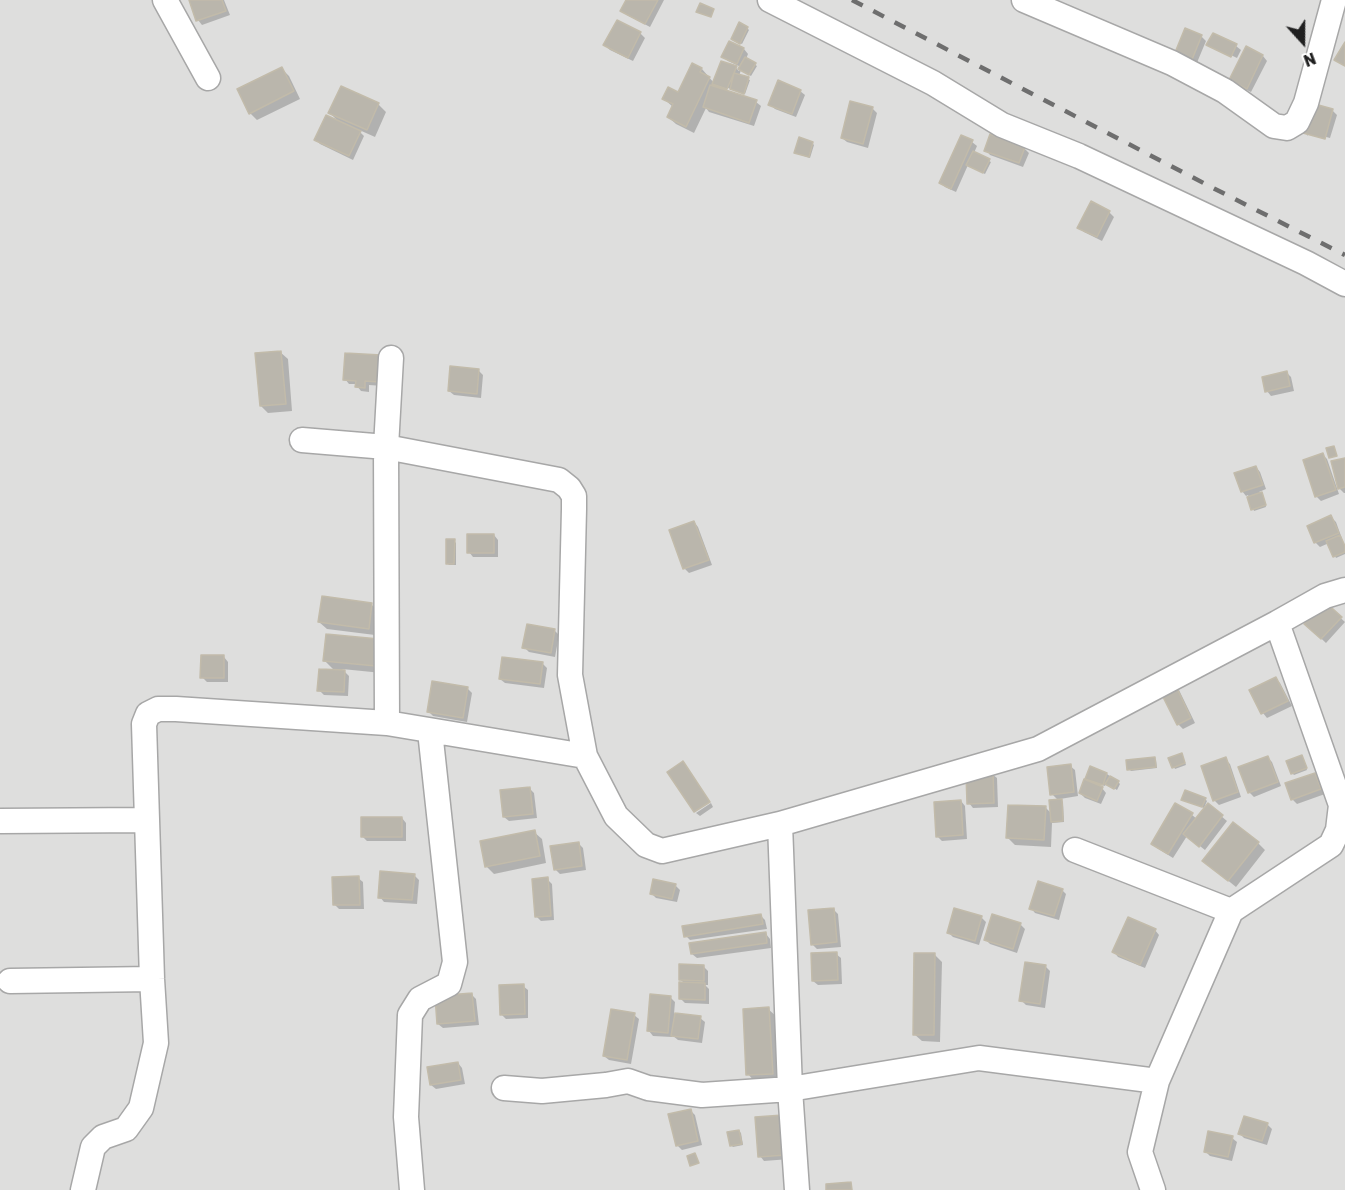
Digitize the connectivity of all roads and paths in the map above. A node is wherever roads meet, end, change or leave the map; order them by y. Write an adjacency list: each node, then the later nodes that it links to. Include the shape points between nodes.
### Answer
1 (165, 0): 5 (street)
2 (770, 0): 6 (street, via 933,83 1002,125 1079,156)
3 (1024, 0): 4 (street, via 1172,63 1225,92 1274,126 1287,128 1297,122 1306,103)
4 (1334, 0)
5 (208, 78)
6 (1345, 284)
7 (391, 358): 9 (street)
8 (302, 440): 9 (street)
9 (386, 447): 12 (street); 14 (street, via 559,480 569,488 574,496 570,675)
10 (1345, 590): 11 (street, via 1325,596)
11 (1277, 623): 17 (street, via 1038,749); 19 (street, via 1341,805 1338,830 1330,845)
12 (387, 723): 13 (street); 15 (street, via 158,709 148,714 144,724)
13 (430, 731): 14 (street); 26 (street, via 455,962 449,984 420,999 410,1016 406,1117)
14 (585, 756): 17 (street, via 616,816 646,844 663,851)
15 (147, 820): 16 (street); 20 (street)
16 (0, 822)
17 (780, 824): 24 (street)
18 (1075, 850): 19 (street)
19 (1231, 911): 22 (street)
20 (152, 979): 21 (street); 25 (street, via 156,1043 141,1108 126,1129 103,1137 93,1148)
21 (10, 981)
22 (1157, 1081): 24 (street, via 979,1058); 28 (street, via 1140,1152)
23 (504, 1088): 24 (street, via 542,1091 627,1081 648,1088 702,1095)
24 (790, 1089): 27 (street)
25 (83, 1190)
26 (412, 1190)
27 (797, 1190)
28 (1153, 1190)

